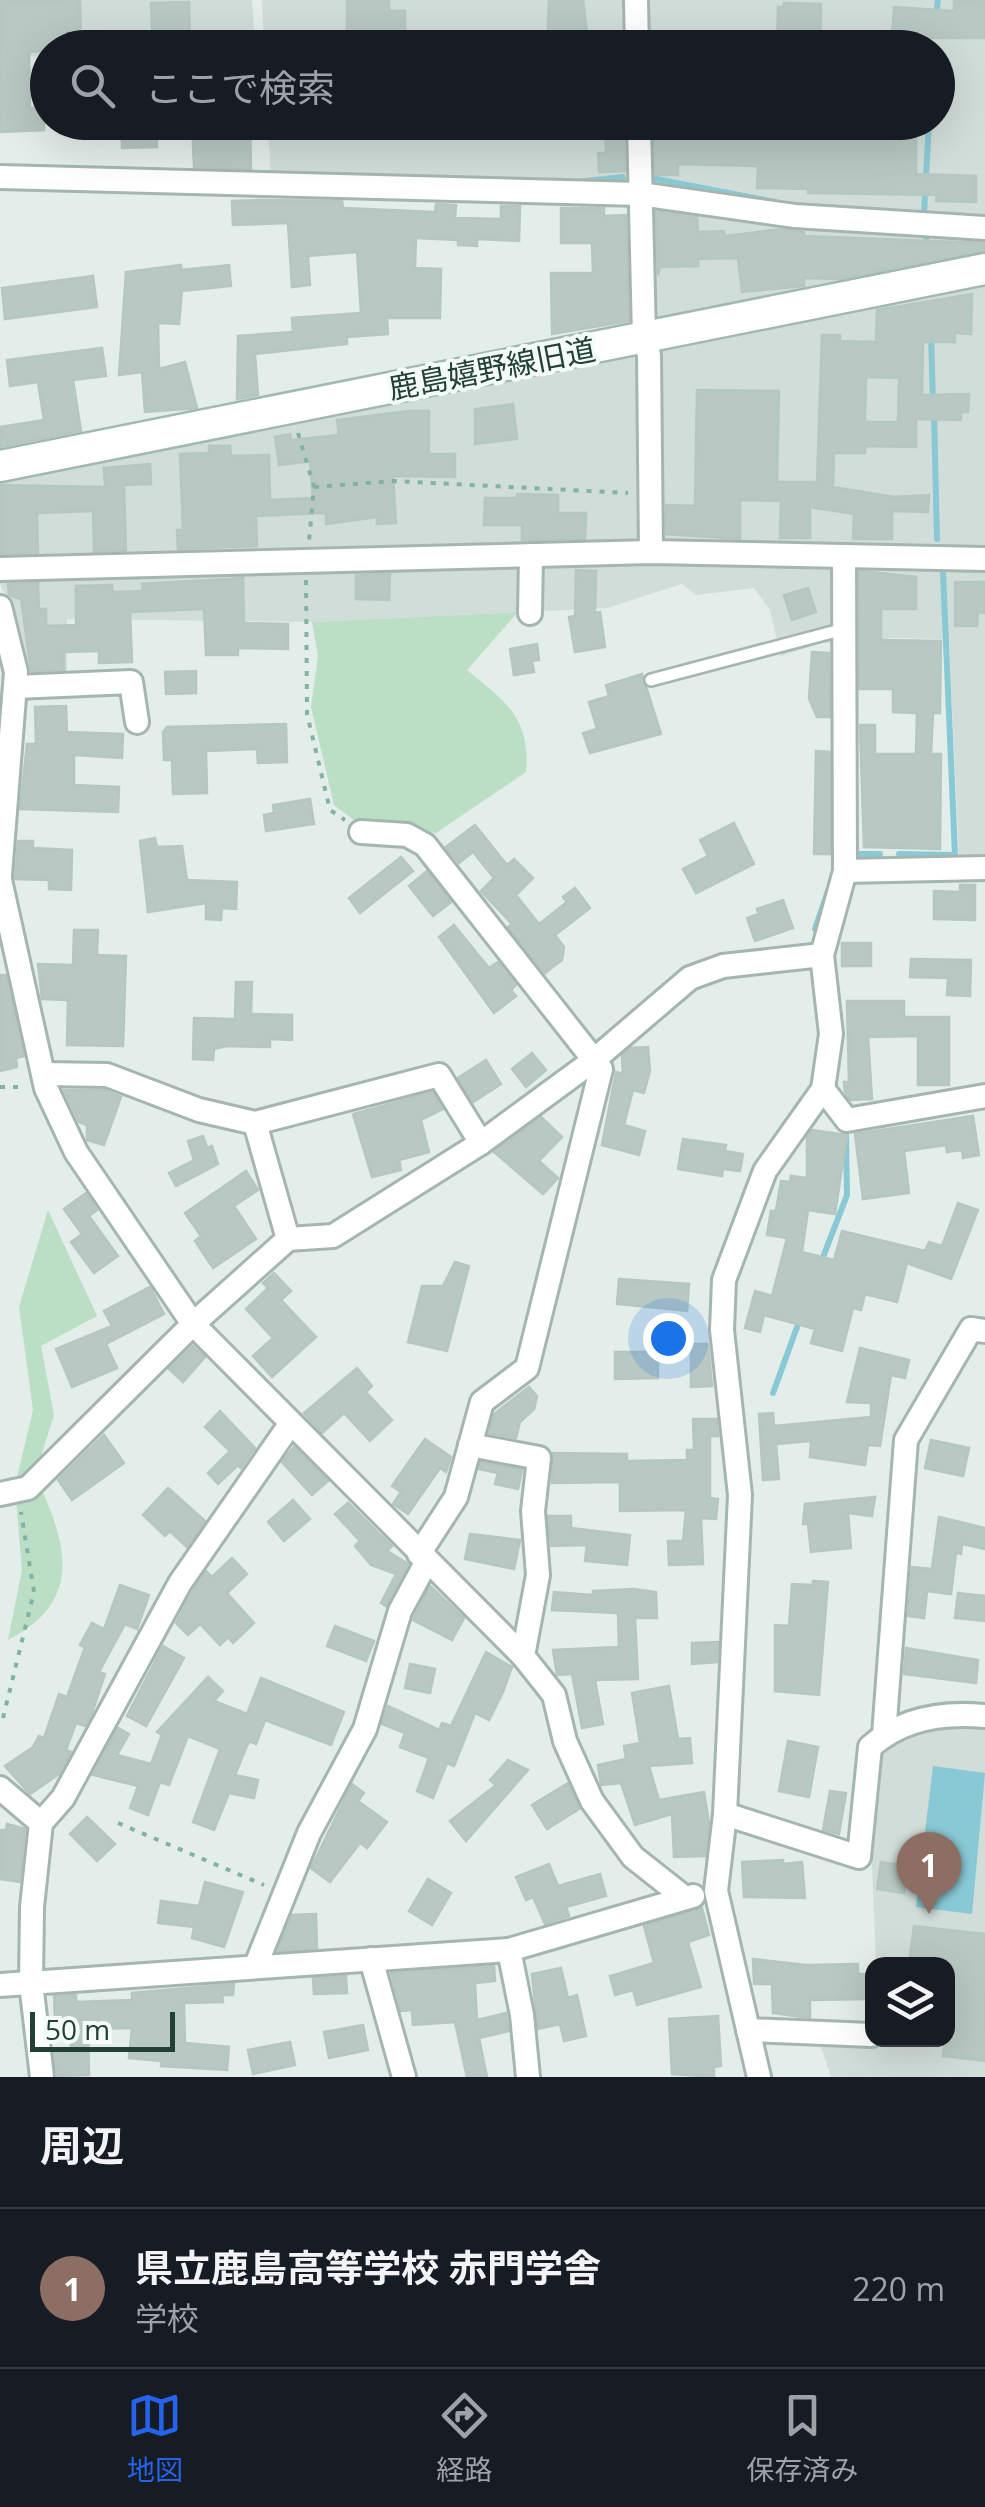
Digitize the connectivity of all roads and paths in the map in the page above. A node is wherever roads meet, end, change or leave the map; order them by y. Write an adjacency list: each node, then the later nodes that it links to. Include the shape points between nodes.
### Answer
1 (636, 0): 2 (street)
2 (637, 30)
3 (638, 140): 5 (street)
4 (0, 177): 5 (street)
5 (640, 194): 6 (street, via 795,216); 8 (street)
6 (985, 228)
7 (985, 269): 8 (street, 鹿島嬉野線旧道)
8 (644, 337): 9 (street, 鹿島嬉野線旧道); 12 (street)
9 (291, 408): 10 (street, 鹿島嬉野線旧道); 11 (path)
10 (0, 466)
11 (314, 487): 12 (path, via 394,482); 17 (path)
12 (651, 495): 13 (street)
13 (652, 552): 14 (street); 15 (street)
14 (531, 555): 17 (street); 20 (street)
15 (844, 556): 16 (street); 21 (street)
16 (985, 559)
17 (306, 561): 18 (street); 25 (path, via 307,714 330,810)
18 (0, 570)
19 (0, 607): 23 (street)
20 (530, 613)
21 (844, 629): 22 (lane); 27 (street)
22 (651, 680)
23 (16, 688): 24 (street, via 131,682); 28 (street)
24 (137, 722)
25 (361, 832): 30 (street, via 407,835 425,845)
26 (985, 868): 27 (street)
27 (844, 871): 29 (street)
28 (0, 877): 31 (street)
29 (822, 955): 30 (street, via 723,966 690,978); 32 (street, via 830,1034)
30 (594, 1060): 35 (street); 40 (street, via 602,1069 527,1368 482,1402)
31 (44, 1074): 34 (street, via 107,1075 199,1110); 37 (street, via 76,1152)
32 (823, 1089): 33 (street, via 848,1120); 49 (street, via 765,1171 724,1280 722,1330 740,1495)
33 (985, 1096)
34 (254, 1122): 35 (street, via 439,1076); 36 (street)
35 (481, 1143): 36 (street, via 333,1236)
36 (288, 1239): 37 (street)
37 (193, 1324): 39 (street); 41 (street)
38 (985, 1331): 47 (street, via 971,1329 906,1440)
39 (291, 1423): 43 (street); 50 (street, via 180,1583 64,1798)
40 (470, 1445): 43 (street, via 456,1497); 44 (street, via 538,1458 532,1511 538,1576)
41 (28, 1488): 42 (street); 46 (path, via 19,1518 34,1592)
42 (0, 1494)
43 (423, 1558): 44 (street); 53 (street, via 365,1729)
44 (523, 1656): 54 (street, via 554,1695 565,1741 592,1801 633,1857)
45 (985, 1716): 47 (street, via 950,1712)
46 (3, 1718)
47 (884, 1734): 49 (street, via 870,1747 859,1857)
48 (0, 1788): 50 (street)
49 (725, 1814): 52 (street)
50 (41, 1823): 58 (street)
51 (118, 1823): 53 (path)
52 (716, 1892): 54 (street); 60 (street)
53 (282, 1893): 57 (street)
54 (686, 1898): 55 (street)
55 (509, 1950): 56 (street); 64 (street)
56 (370, 1959): 57 (street); 63 (street)
57 (256, 1965): 58 (street)
58 (30, 1982): 59 (street); 62 (street)
59 (0, 1985)
60 (748, 2030): 61 (street); 65 (street)
61 (865, 2035)
62 (42, 2077)
63 (404, 2077)
64 (528, 2077)
65 (759, 2077)

